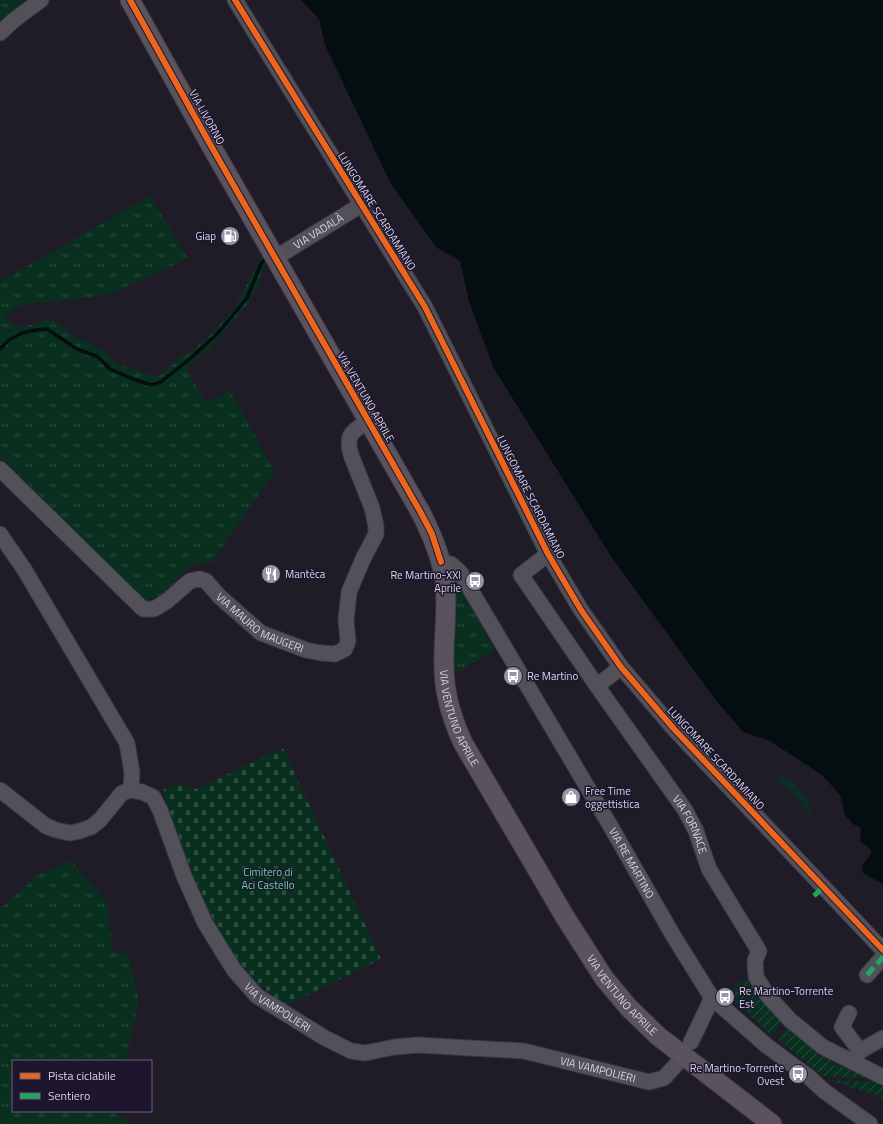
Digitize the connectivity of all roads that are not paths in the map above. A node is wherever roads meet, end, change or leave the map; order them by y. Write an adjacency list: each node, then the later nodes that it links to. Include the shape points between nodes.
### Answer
1 (41, 0): 4 (street)
2 (130, 0): 6 (main road, VIA LIVORNO)
3 (235, 0): 5 (street, LUNGOMARE SCARDAMIANO)
4 (0, 33)
5 (361, 205): 6 (street, VIA VADALÀ); 10 (street, LUNGOMARE SCARDAMIANO, via 425,307)
6 (271, 251): 7 (main road, VIA VENTUNO APRILE)
7 (368, 421): 8 (street, VIA MAURO MAUGERI, via 353,432 348,446 372,508 376,534 349,592 346,620 348,640 345,649 335,654 306,650 260,632 220,597 206,581 199,578 190,581 154,609 143,609); 11 (main road, VIA VENTUNO APRILE, via 432,534)
8 (0, 469)
9 (0, 534): 15 (street, via 24,568 127,743)
10 (548, 554): 12 (street, LUNGOMARE SCARDAMIANO, via 581,610); 13 (street, VIA FORNACE, via 521,575)
11 (441, 562): 19 (street, VIA RE MARTINO, via 451,564 460,572); 22 (main road, VIA VENTUNO APRILE, via 447,605 445,682 455,727 463,743 565,917 604,978 629,1008 658,1036)
12 (621, 667): 13 (street); 16 (street, LUNGOMARE SCARDAMIANO, via 818,892)
13 (597, 686): 23 (street, VIA FORNACE, via 685,810 696,831 709,869 759,951 755,961 756,978 768,996 790,1020 823,1047)
14 (0, 790): 15 (street, via 46,826 70,833 80,831 100,820 122,793)
15 (132, 790): 22 (street, VIA VAMPOLIERI, via 153,797 205,923 234,970 257,996 351,1051 365,1053 417,1045 524,1051 649,1082 664,1078)
16 (883, 950)
17 (883, 957): 18 (street)
18 (867, 975)
19 (712, 998): 22 (street, VIA VAMPOLIERI); 26 (street, VIA RE MARTINO, via 761,1041)
20 (849, 1013): 23 (street, via 842,1027)
21 (883, 1038): 23 (street)
22 (688, 1049): 25 (main road, VIA VENTUNO APRILE)
23 (856, 1057): 24 (street, VIA FORNACE)
24 (883, 1077)
25 (772, 1124)
26 (870, 1124)

